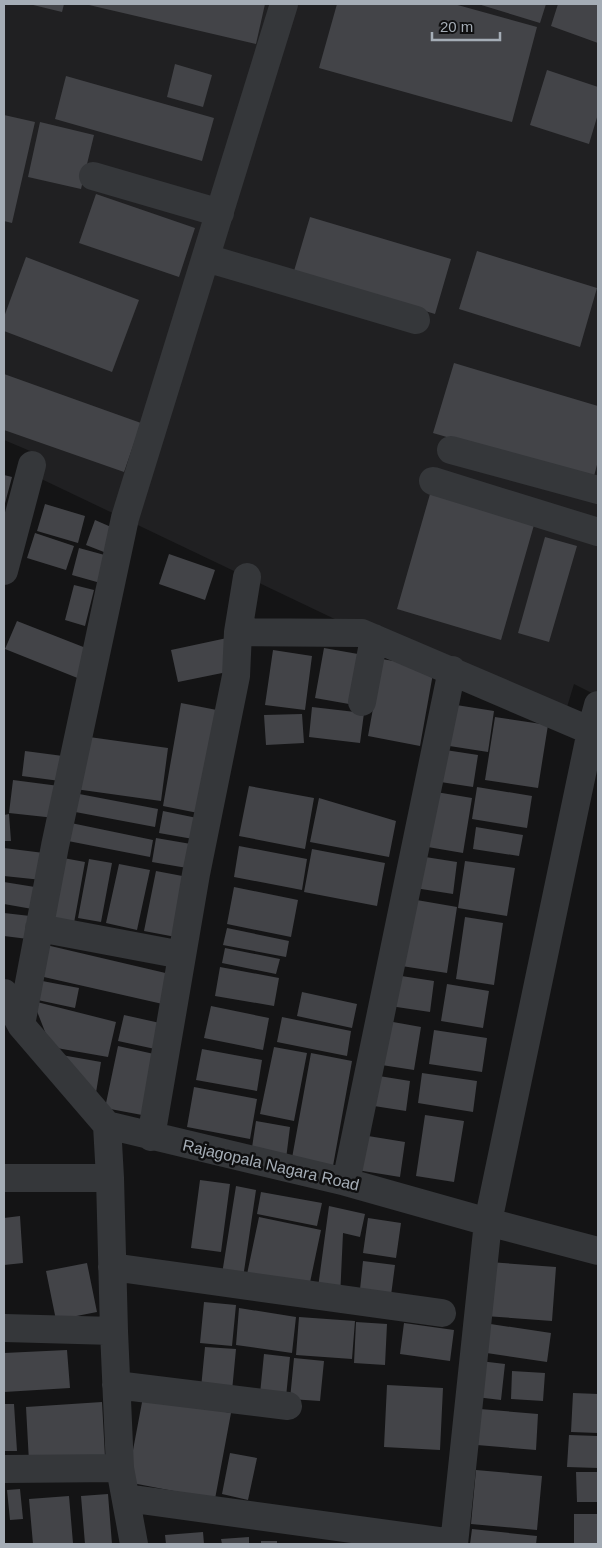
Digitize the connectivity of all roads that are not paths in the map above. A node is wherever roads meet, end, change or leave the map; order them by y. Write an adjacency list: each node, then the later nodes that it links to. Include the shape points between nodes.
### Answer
1 (284, 4): 3 (street)
2 (92, 176): 3 (street)
3 (220, 214): 4 (street)
4 (206, 258): 5 (street); 19 (street, via 125,518)
5 (416, 320)
6 (450, 450): 9 (street)
7 (32, 465): 11 (street)
8 (433, 482): 10 (street)
9 (598, 490)
10 (598, 532)
11 (4, 570)
12 (247, 577): 13 (street)
13 (238, 632): 14 (street, via 362,633); 20 (street, via 236,676)
14 (374, 638): 15 (street); 16 (street)
15 (452, 670): 18 (street); 27 (street)
16 (362, 702)
17 (598, 705): 18 (street)
18 (595, 732): 28 (street)
19 (40, 928): 20 (street); 22 (street)
20 (182, 955): 24 (street)
21 (4, 993): 22 (street)
22 (21, 1025): 23 (street)
23 (106, 1125): 24 (street, Rajagopala Nagara Road); 26 (street)
24 (151, 1137): 27 (street, Rajagopala Nagara Road)
25 (4, 1178): 26 (street)
26 (110, 1178): 30 (street)
27 (346, 1182): 28 (street, Rajagopala Nagara Road)
28 (488, 1222): 29 (street, Rajagopala Nagara Road); 40 (street)
29 (598, 1251)
30 (112, 1267): 31 (street); 33 (street)
31 (442, 1313)
32 (4, 1328): 33 (street)
33 (114, 1331): 34 (street)
34 (116, 1385): 35 (street); 36 (street)
35 (288, 1406)
36 (120, 1468): 37 (street); 38 (street)
37 (4, 1469)
38 (126, 1498): 39 (street); 40 (street)
39 (134, 1544)
40 (454, 1544)

